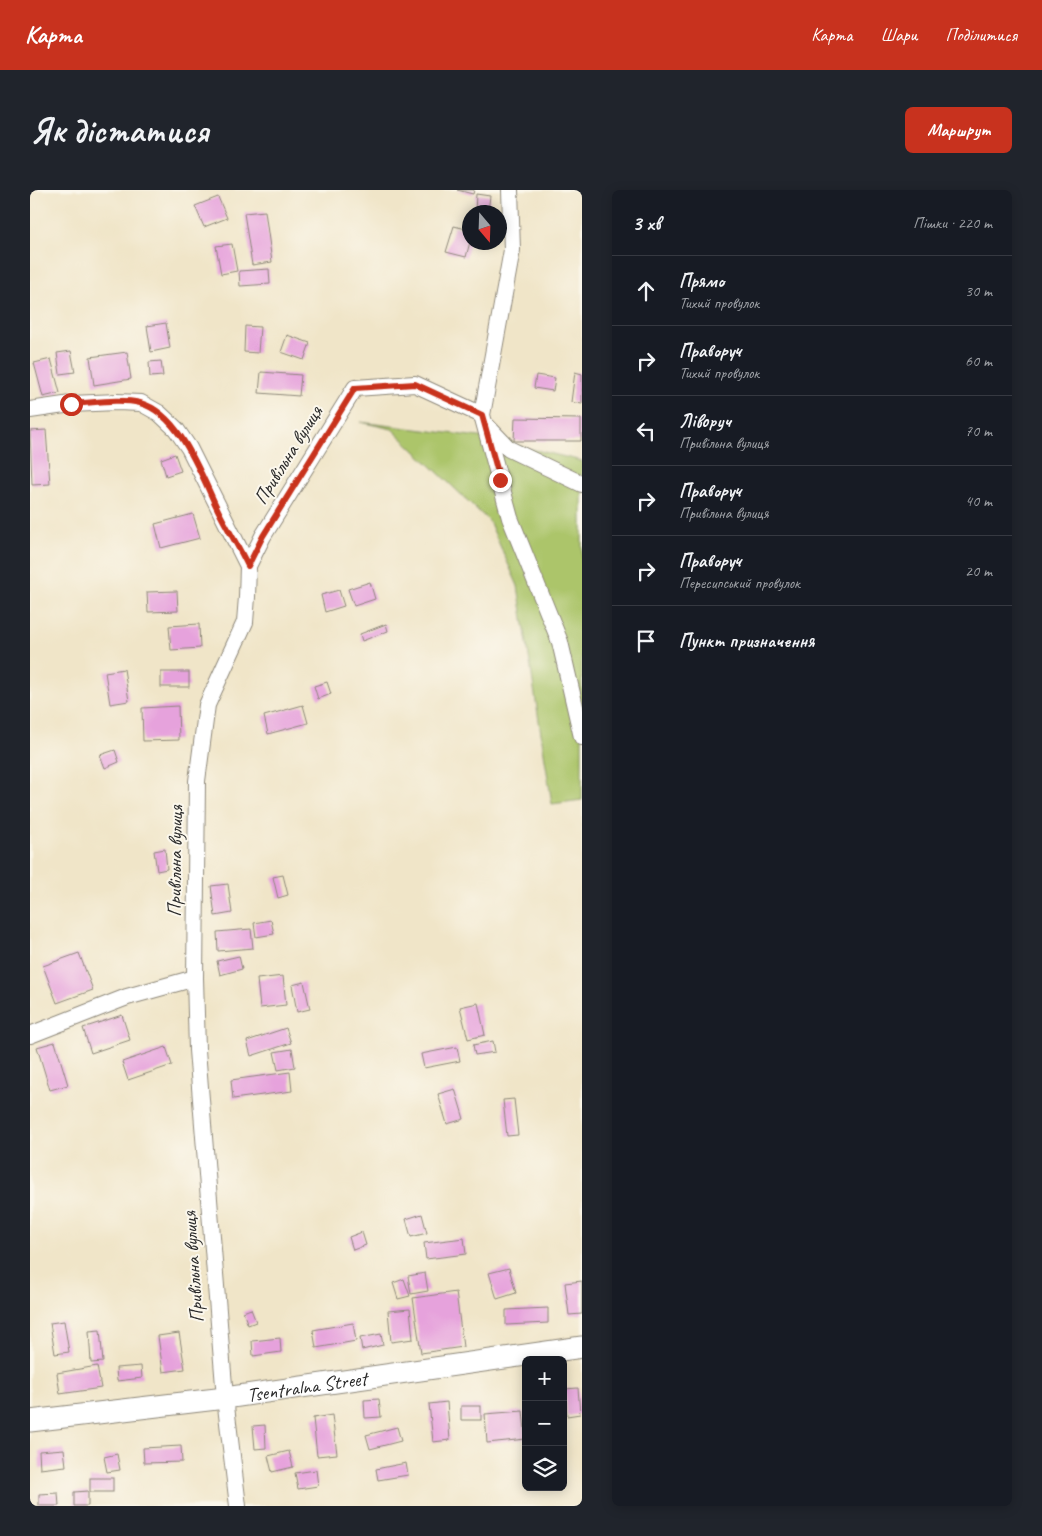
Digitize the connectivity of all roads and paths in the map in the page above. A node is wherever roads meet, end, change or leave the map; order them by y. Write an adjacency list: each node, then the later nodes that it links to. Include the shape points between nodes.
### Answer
1 (510, 190): 3 (street, via 512,250)
2 (30, 410): 5 (street, via 118,402 141,404 160,413 189,448)
3 (483, 419): 4 (street, via 508,449); 5 (street, Привільна вулиця, via 415,384 355,388 263,536); 6 (street, via 510,518 560,642)
4 (582, 484)
5 (248, 566): 7 (street, Привільна вулиця, via 245,622 208,705 198,781)
6 (582, 737)
7 (195, 978): 8 (street, via 127,997); 10 (street, Привільна вулиця, via 197,1050)
8 (30, 1035)
9 (582, 1347): 10 (street, Tsentralna Street)
10 (225, 1398): 11 (street, Tsentralna Street); 12 (street, Привільна вулиця)
11 (30, 1421)
12 (238, 1506)

